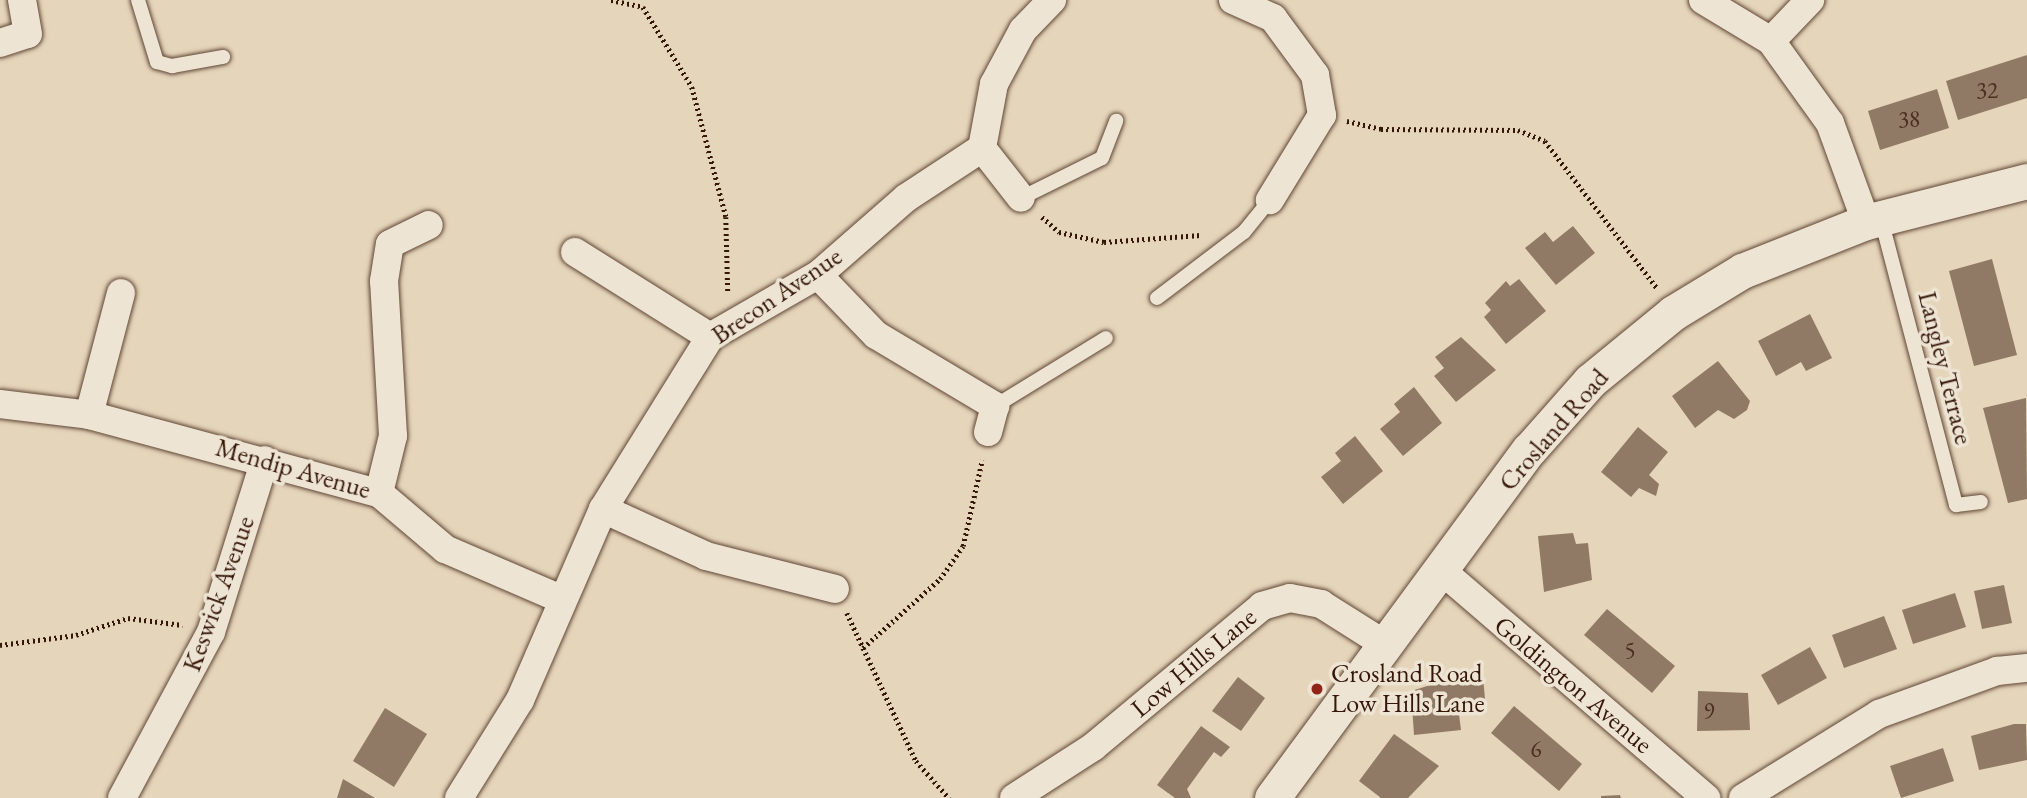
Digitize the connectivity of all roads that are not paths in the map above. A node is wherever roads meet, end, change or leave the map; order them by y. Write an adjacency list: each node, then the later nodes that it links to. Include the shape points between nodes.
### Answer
1 (22, 0): 8 (street, via 28,34)
2 (138, 0): 9 (lane, via 157,62 172,66)
3 (1052, 0): 11 (street, via 1023,30 994,84)
4 (1233, 0): 14 (street, via 1273,18 1315,75 1322,115)
5 (1703, 0): 7 (street)
6 (1810, 0): 7 (street)
7 (1771, 41): 15 (street, via 1830,123)
8 (0, 43)
9 (223, 57)
10 (1116, 121): 13 (lane, via 1102,158)
11 (982, 148): 13 (street); 18 (street, Brecon Avenue, via 906,198)
12 (2027, 181): 15 (street, Crosland Road)
13 (1020, 198)
14 (1270, 200): 20 (lane, via 1244,232)
15 (1873, 220): 28 (lane, Langley Terrace, via 1956,505); 30 (street, Crosland Road, via 1742,271 1673,313 1590,381 1529,450)
16 (429, 225): 27 (street, via 390,244 384,281 393,436)
17 (575, 253): 21 (street)
18 (818, 275): 21 (street, Brecon Avenue); 25 (street, via 876,335)
19 (121, 293): 24 (street)
20 (1157, 299)
21 (719, 331): 29 (street, Brecon Avenue)
22 (1106, 338): 25 (lane)
23 (0, 404): 24 (street, Mendip Avenue)
24 (89, 415): 26 (street, Mendip Avenue)
25 (991, 419)
26 (265, 460): 27 (street, Mendip Avenue); 35 (street, Keswick Avenue, via 211,632)
27 (379, 492): 32 (street, Mendip Avenue, via 445,549)
28 (1982, 502)
29 (603, 509): 31 (street, via 706,556); 32 (street, Brecon Avenue)
30 (1441, 570): 33 (street, Crosland Road); 39 (street, Goldington Avenue)
31 (835, 589)
32 (559, 598): 36 (street, Brecon Avenue, via 520,700)
33 (1386, 645): 37 (street, Low Hills Lane, via 1321,604 1290,598 1262,606 1093,747); 38 (street, Crosland Road)
34 (2027, 667): 40 (street, via 1997,671 1879,714)
35 (122, 798)
36 (459, 798)
37 (1014, 798)
38 (1272, 798)
39 (1706, 798)
40 (1743, 798)

